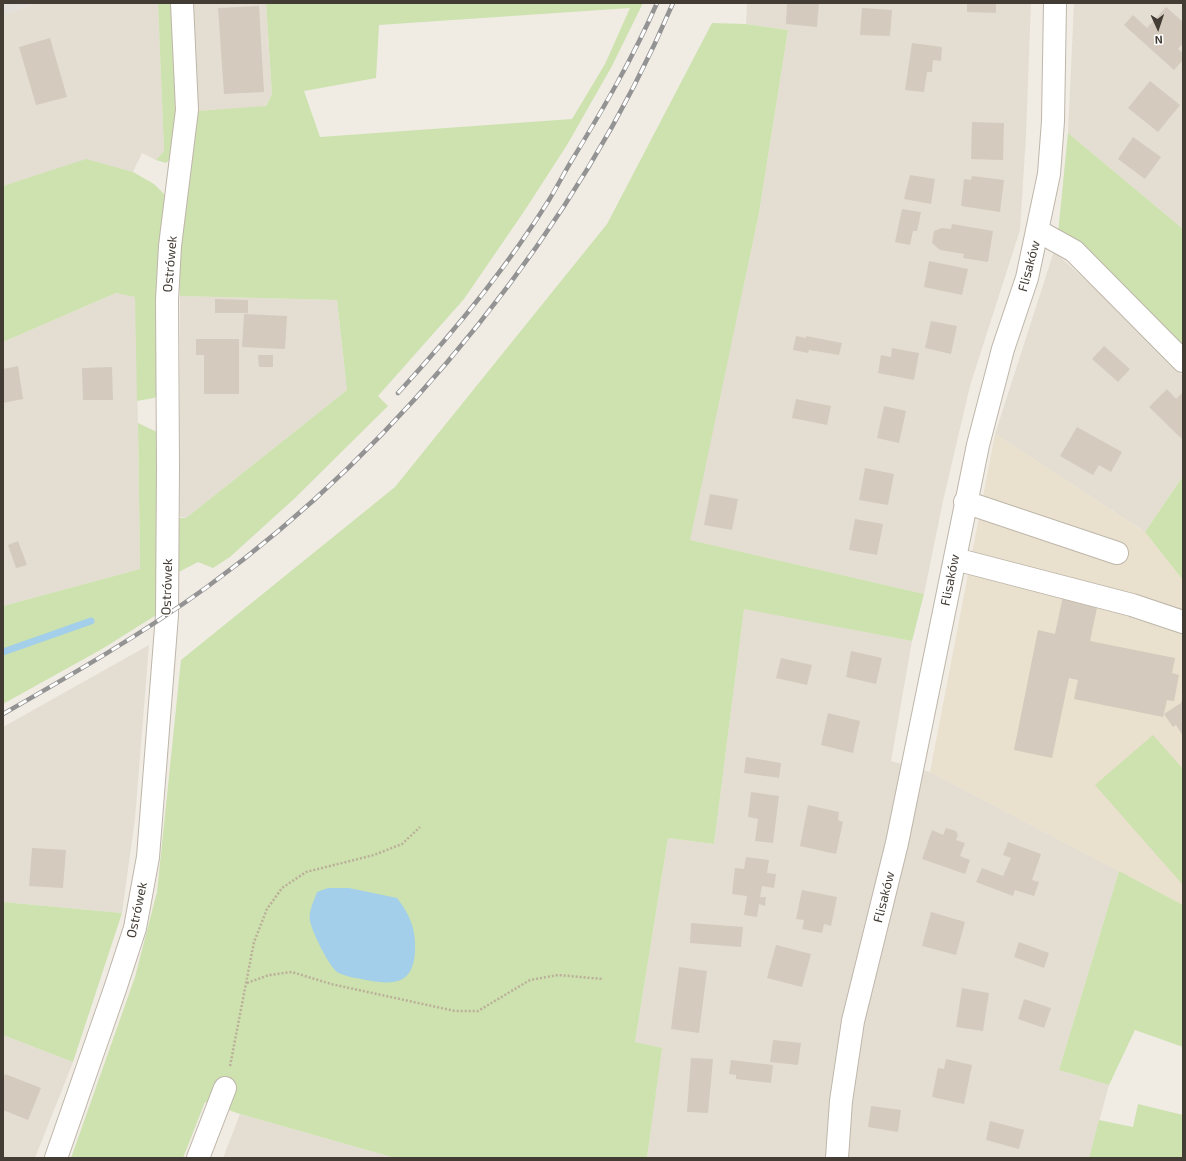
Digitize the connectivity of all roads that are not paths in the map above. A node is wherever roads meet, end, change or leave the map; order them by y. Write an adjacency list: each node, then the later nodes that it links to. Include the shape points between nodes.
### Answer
1 (182, 3): 10 (street, Ostrówek, via 187,110 170,246 167,300 166,615 148,857 135,928)
2 (1054, 3): 3 (street, Flisaków, via 1053,121 1049,174)
3 (1038, 231): 4 (street, via 1074,251); 5 (street, Flisaków, via 1027,278 1001,356)
4 (1183, 361)
5 (965, 502): 6 (street); 7 (street, Flisaków)
6 (1117, 553)
7 (955, 559): 8 (street); 12 (street, Flisaków, via 897,844 853,1021 840,1101)
8 (1183, 622)
9 (225, 1088): 11 (street)
10 (56, 1158)
11 (198, 1158)
12 (837, 1158)

